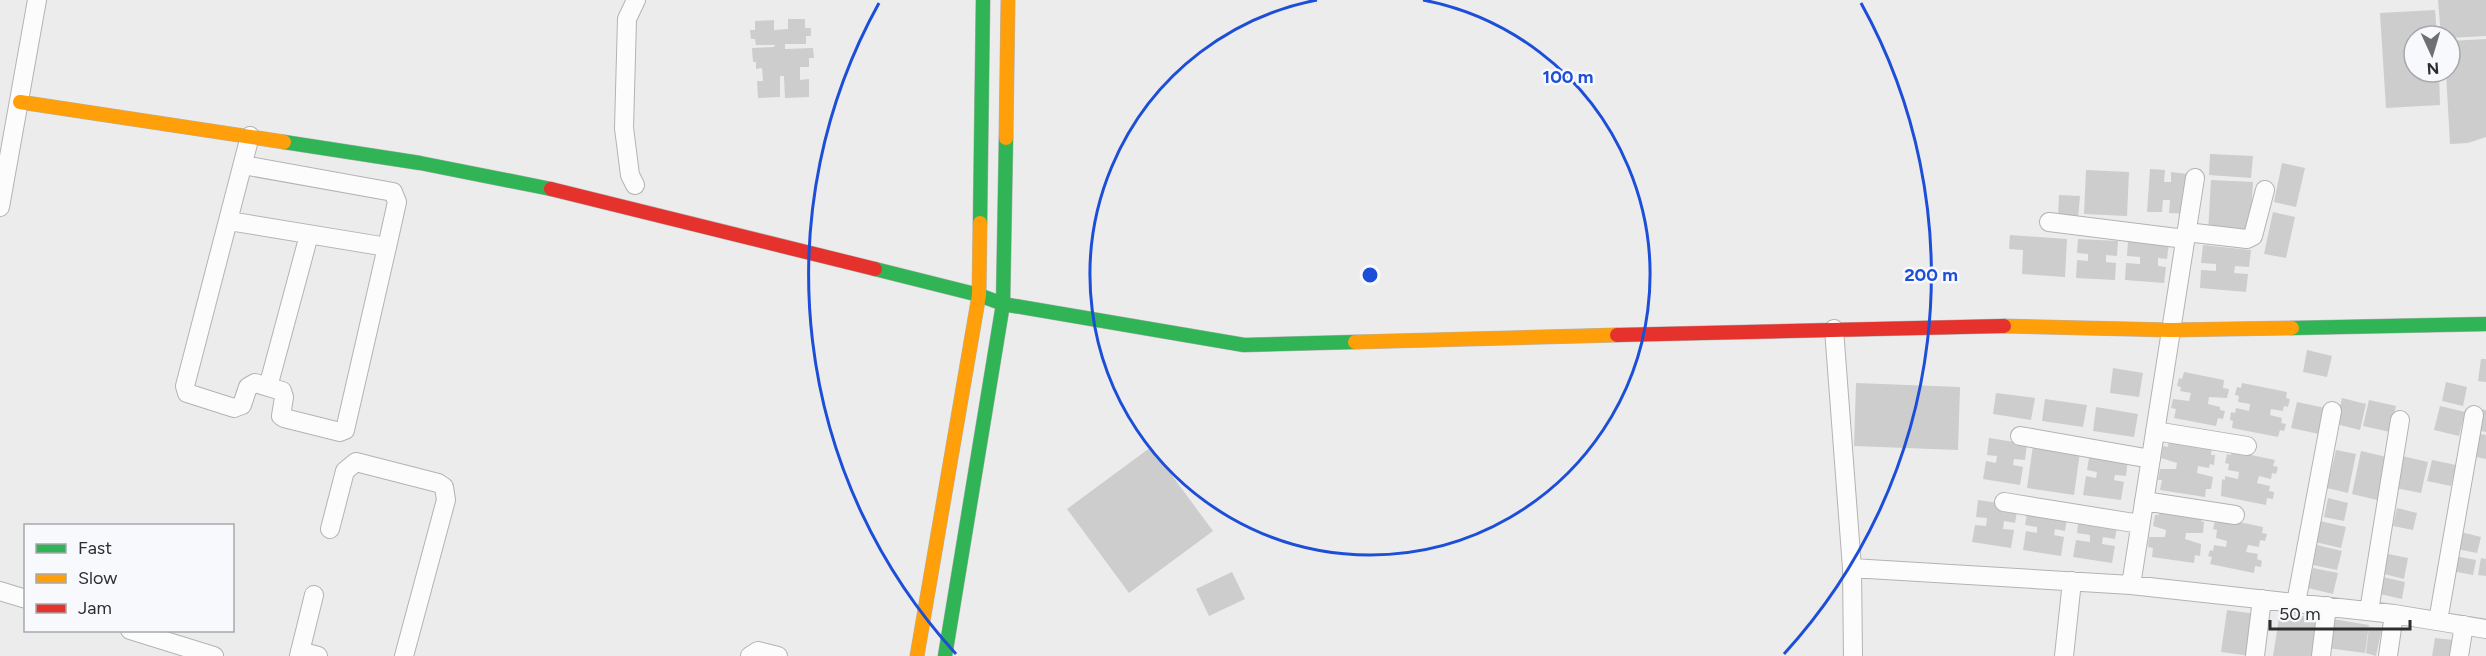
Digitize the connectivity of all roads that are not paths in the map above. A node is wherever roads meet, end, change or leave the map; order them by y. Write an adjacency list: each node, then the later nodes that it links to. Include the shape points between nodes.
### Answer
1 (37, 0): 5 (street)
2 (636, 0): 9 (street, via 627,19 624,128 630,175)
3 (983, 0): 17 (street)
4 (1008, 0): 18 (street)
5 (20, 102): 6 (street); 11 (street)
6 (250, 136): 7 (street); 17 (street, via 557,190)
7 (243, 165): 12 (street); 16 (street, via 393,192 397,202)
8 (2195, 178): 15 (street)
9 (635, 185)
10 (2265, 190): 15 (street, via 2253,237)
11 (0, 207)
12 (229, 220): 14 (street); 22 (street, via 185,386 187,393 234,408 242,405 252,384)
13 (2049, 222): 15 (street)
14 (309, 235): 16 (street); 22 (street)
15 (2186, 235): 21 (street)
16 (387, 247): 22 (street, via 345,430 284,418 282,392)
17 (979, 295): 18 (street); 57 (street)
18 (1003, 304): 20 (street, via 1244,345); 51 (street)
19 (2486, 324): 21 (street)
20 (1834, 329): 21 (street, via 1987,326); 35 (street)
21 (2171, 330): 26 (street)
22 (268, 387)
23 (2332, 411): 42 (street)
24 (2474, 415): 46 (street)
25 (2400, 420): 44 (street)
26 (2155, 431): 28 (street); 29 (street)
27 (2020, 436): 29 (street)
28 (2247, 446)
29 (2151, 459): 30 (street)
30 (2144, 501): 32 (street); 33 (street)
31 (2004, 502): 33 (street)
32 (2235, 515)
33 (2140, 524): 37 (street)
34 (330, 529): 54 (street, via 345,471 356,462 438,483 444,488 446,500)
35 (1852, 568): 36 (street); 58 (street)
36 (2072, 581): 37 (street); 59 (street)
37 (2131, 585): 41 (street)
38 (0, 591): 40 (street)
39 (314, 595): 50 (street)
40 (24, 597)
41 (2262, 599): 42 (street); 60 (street)
42 (2296, 603): 43 (street)
43 (2327, 606): 44 (street); 61 (street)
44 (2369, 611): 45 (street)
45 (2394, 614): 46 (street); 62 (street)
46 (2438, 621): 47 (street)
47 (2464, 626): 48 (street); 63 (street)
48 (2486, 629)
49 (136, 632): 52 (street)
50 (299, 654): 53 (street)
51 (947, 655)
52 (214, 656)
53 (318, 656)
54 (404, 656)
55 (750, 656): 56 (street, via 758,651)
56 (778, 656)
57 (917, 656)
58 (1853, 656)
59 (2064, 656)
60 (2255, 656)
61 (2321, 656)
62 (2388, 656)
63 (2459, 656)

